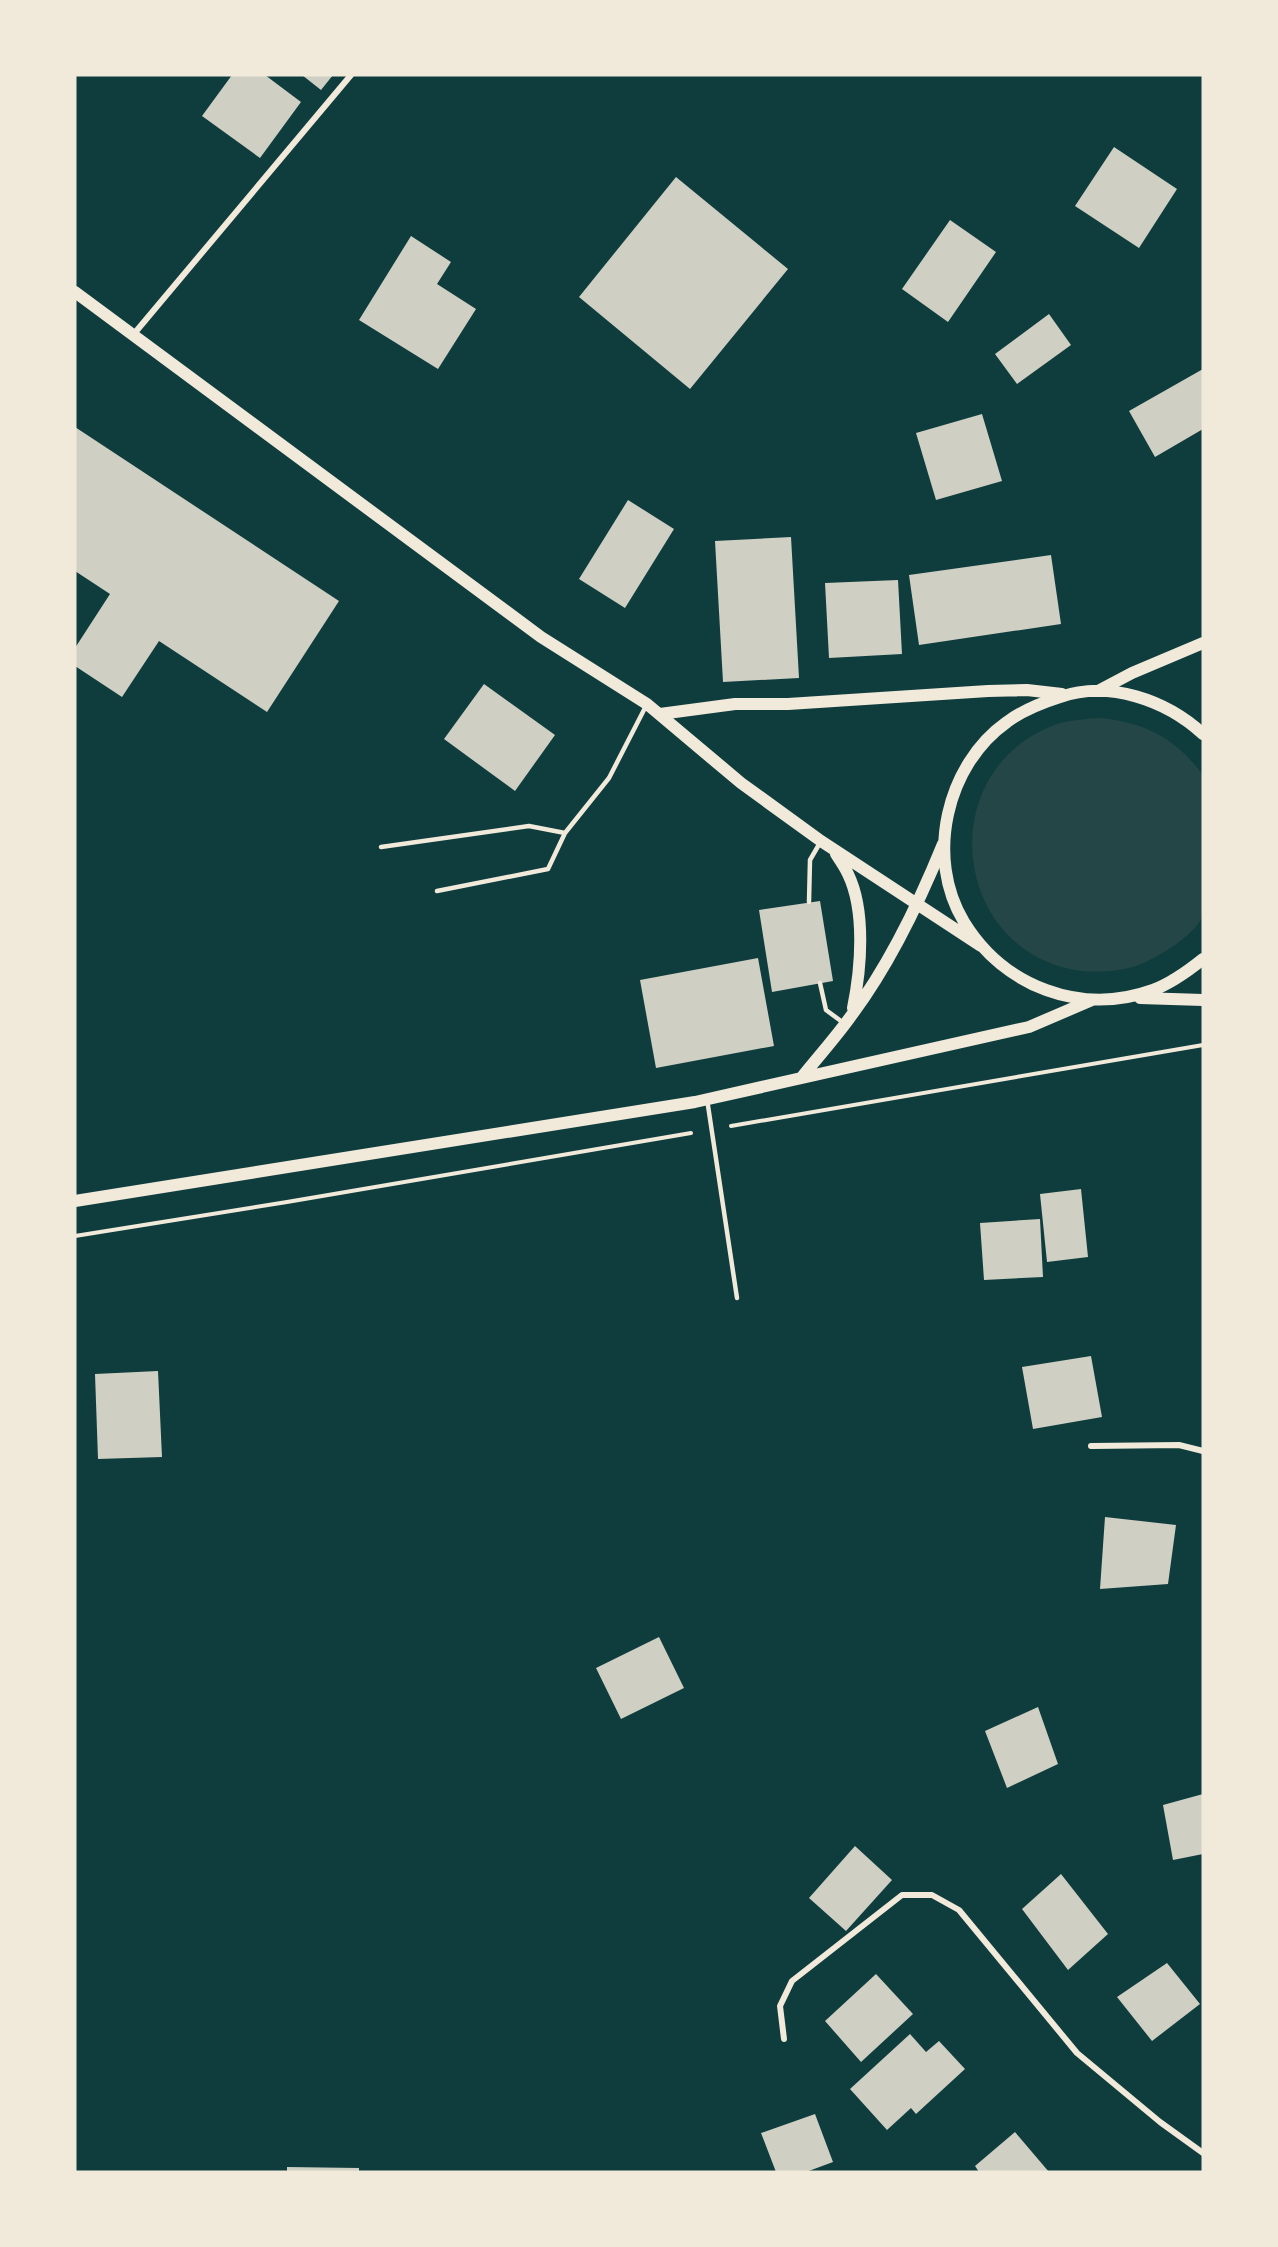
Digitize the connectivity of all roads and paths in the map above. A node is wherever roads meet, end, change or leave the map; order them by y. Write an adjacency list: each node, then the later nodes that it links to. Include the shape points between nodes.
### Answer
1 (351, 75): 3 (street)
2 (75, 291): 3 (main road)
3 (133, 335): 7 (main road, via 541,638)
4 (1203, 643): 5 (main road)
5 (1098, 691): 6 (main road); 9 (main road, via 1160,704)
6 (1066, 694): 8 (main road, via 988,690 735,704); 11 (main road, via 1034,705 1005,723 981,746 962,774 949,806)
7 (647, 704): 8 (main road); 10 (lane, via 609,778)
8 (660, 714): 12 (main road, via 741,783)
9 (1203, 734)
10 (565, 833): 13 (lane, via 529,826); 15 (lane, via 548,869)
11 (944, 840): 17 (main road); 18 (main road, via 951,891 963,920)
12 (821, 841): 14 (main road); 16 (lane, via 810,860)
13 (381, 847)
14 (834, 850): 17 (main road); 24 (main road, via 849,875 859,922 860,974)
15 (437, 891)
16 (809, 902)
17 (917, 903): 18 (main road); 24 (main road)
18 (981, 946): 22 (main road, via 1004,968 1031,985 1061,996)
19 (1203, 958): 21 (main road, via 1181,976)
20 (820, 983): 24 (lane, via 826,1010)
21 (1127, 998): 22 (main road); 23 (main road)
22 (1092, 1000): 26 (main road, via 1029,1028)
23 (1203, 1000)
24 (849, 1019): 26 (main road)
25 (1203, 1045): 28 (path)
26 (802, 1077): 27 (main road)
27 (707, 1099): 28 (lane); 29 (main road)
28 (711, 1129): 30 (path); 31 (lane)
29 (75, 1201)
30 (75, 1236)
31 (737, 1298)
32 (1091, 1446): 33 (street, via 1179,1445)
33 (1203, 1451)
34 (784, 2039): 35 (street, via 780,2006 792,1981 902,1895 932,1895 959,1910 1077,2053)
35 (1203, 2153)

